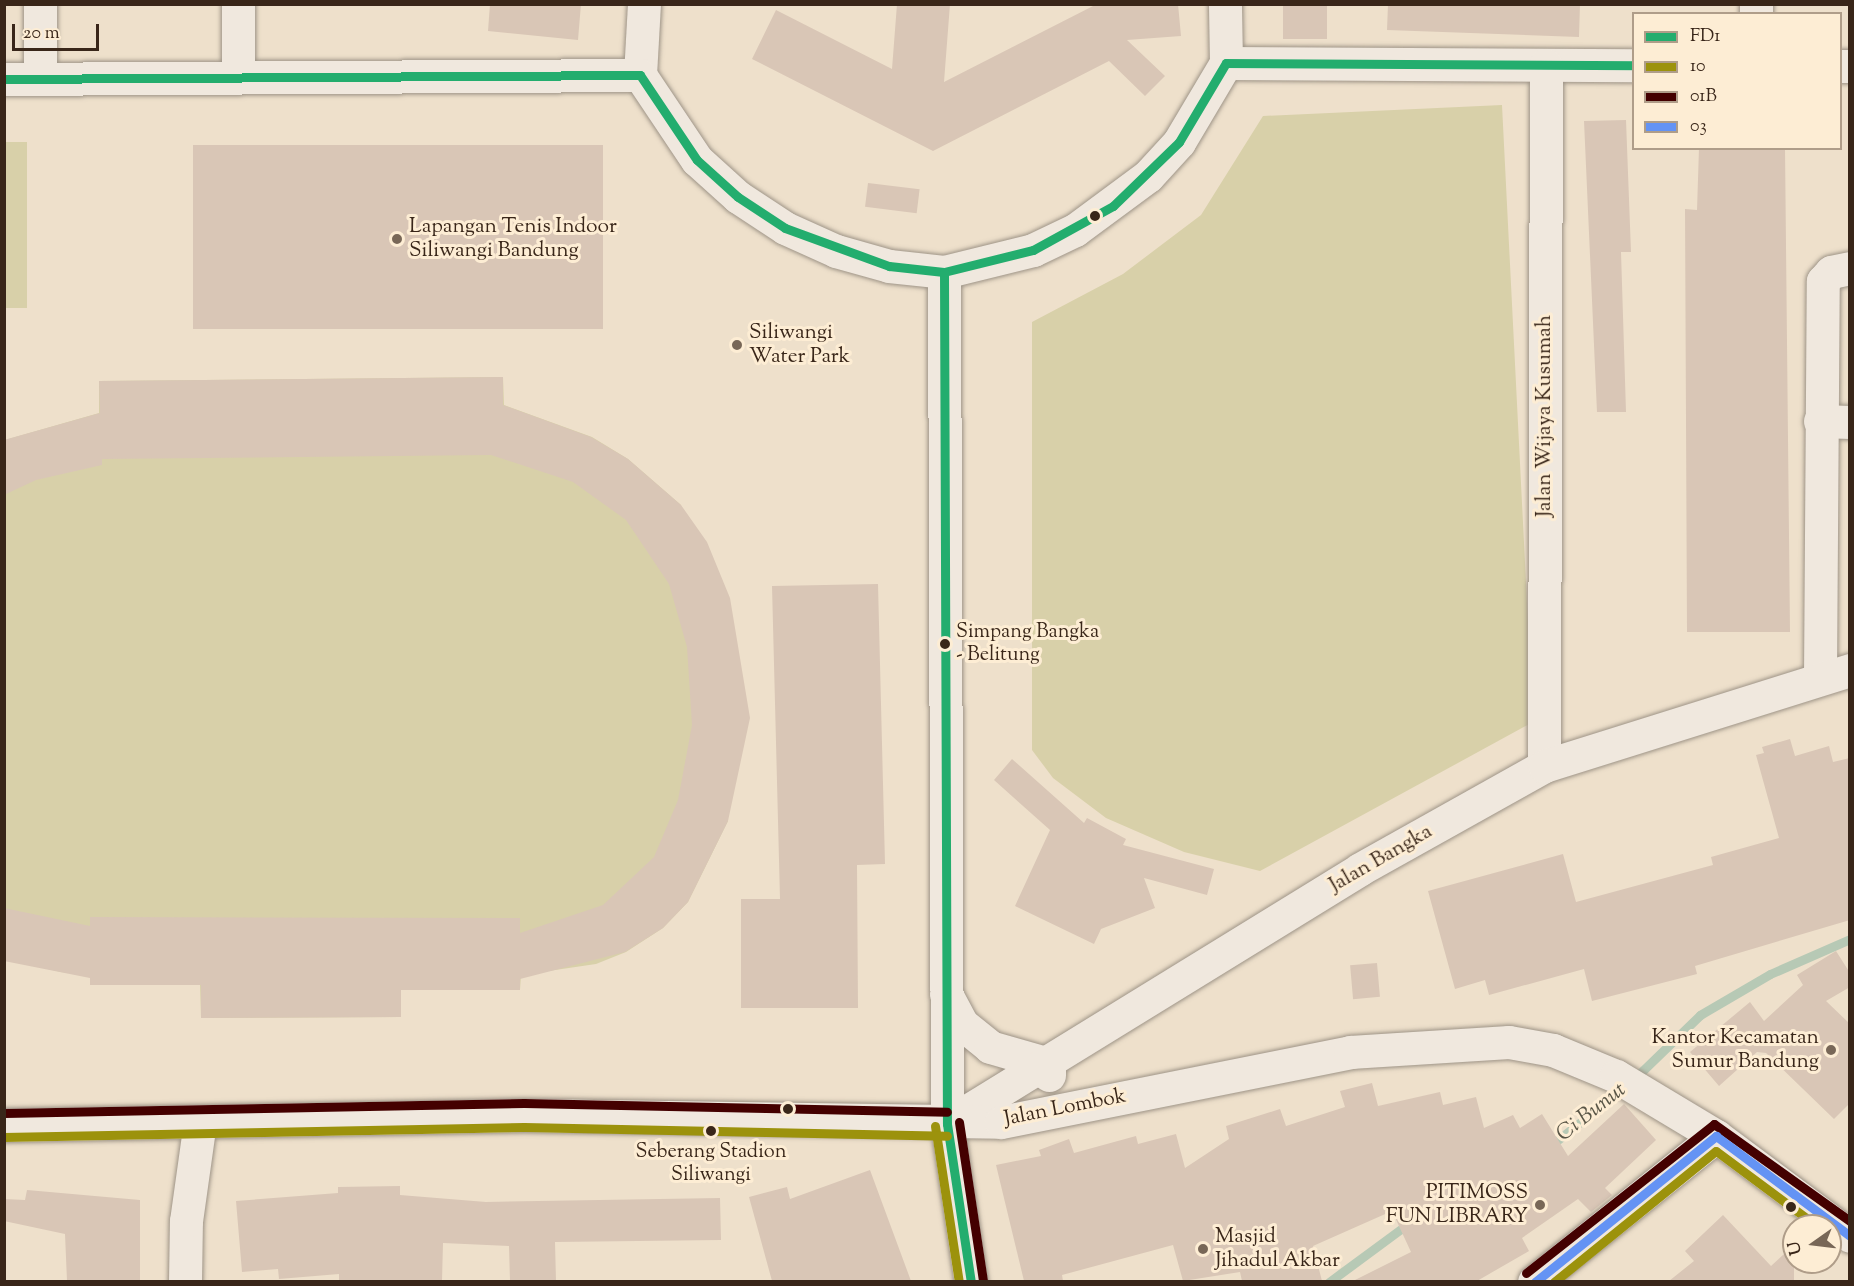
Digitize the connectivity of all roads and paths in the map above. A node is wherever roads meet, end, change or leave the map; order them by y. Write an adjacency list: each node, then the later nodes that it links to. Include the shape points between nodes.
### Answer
1 (40, 4): 11 (street)
2 (238, 4): 9 (street)
3 (644, 4): 8 (street)
4 (1225, 4): 5 (street)
5 (1226, 63): 6 (street); 13 (street, via 1179,142 1113,206 1033,250)
6 (1546, 65): 7 (street); 16 (street, Jalan Wijaya Kusumah)
7 (1632, 65)
8 (639, 75): 9 (street); 13 (street, via 697,160 738,197 785,228 836,251 889,266)
9 (237, 77): 11 (street)
10 (4, 79): 11 (street)
11 (40, 79)
12 (1850, 268): 14 (street, via 1831,272 1823,281)
13 (944, 272): 17 (street)
14 (1835, 422): 15 (street)
15 (1834, 674): 16 (street, Jalan Bangka)
16 (1544, 766): 18 (street, Jalan Bangka, via 1360,869)
17 (946, 994): 18 (street, via 962,1024 990,1047); 21 (street)
18 (1049, 1064): 19 (street, via 1052,1095); 21 (street, Jalan Bangka)
19 (1075, 1108): 21 (street, Jalan Lombok, via 1001,1122); 23 (street, Jalan Lombok, via 1291,1062 1411,1045 1509,1042 1553,1050 1627,1082)
20 (200, 1122): 21 (street, Jalan Lombok, via 524,1115); 22 (street, Jalan Lombok); 25 (street, via 186,1221)
21 (947, 1124): 26 (street)
22 (4, 1125)
23 (1716, 1136): 24 (street, Jalan Lombok); 27 (street)
24 (1850, 1236)
25 (185, 1281)
26 (971, 1281)
27 (1534, 1281)

